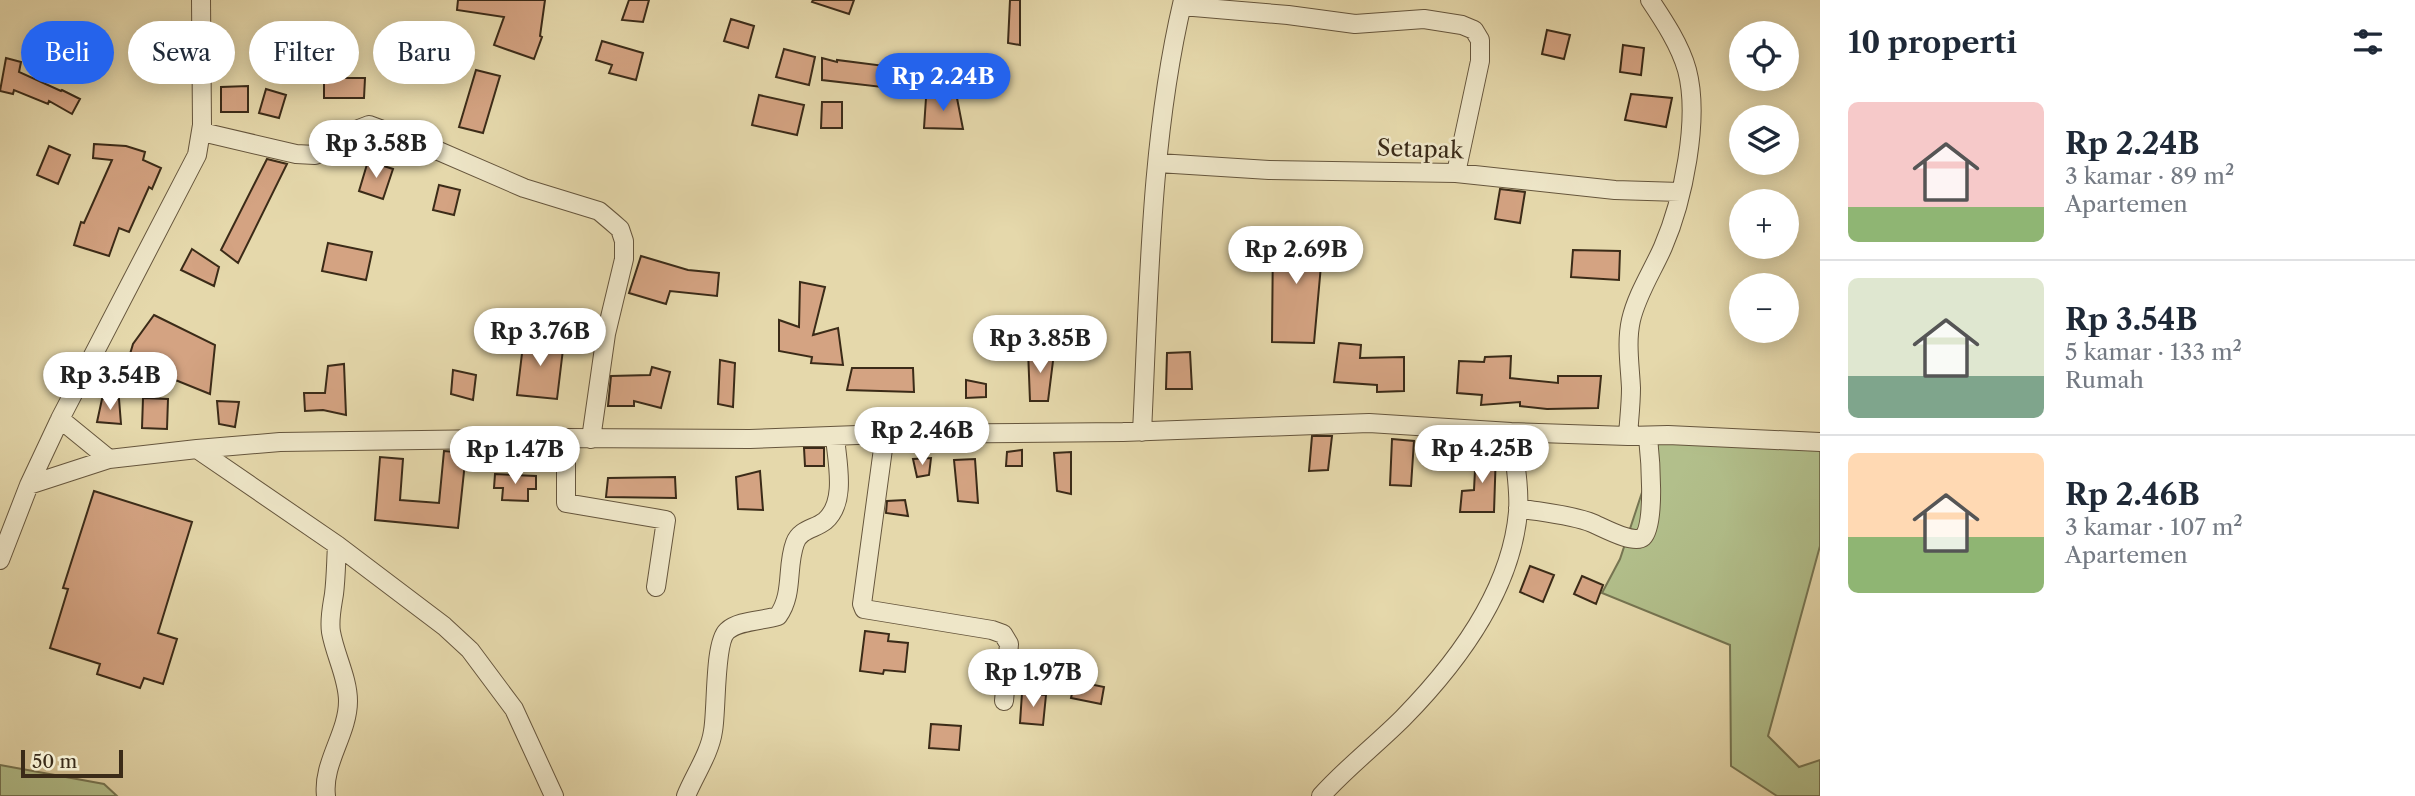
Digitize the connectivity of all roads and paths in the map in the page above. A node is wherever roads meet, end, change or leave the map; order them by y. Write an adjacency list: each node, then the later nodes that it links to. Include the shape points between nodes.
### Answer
1 (201, 0): 4 (street)
2 (1650, 0): 7 (street, via 1687,69 1693,106)
3 (1182, 3): 5 (street, via 1162,111); 6 (street, via 1355,24 1424,19 1474,30 1480,40 1480,61)
4 (202, 132): 8 (street, via 197,155); 16 (street, via 315,155 369,125 524,188 599,211 620,229 624,259 606,334)
5 (1158, 163): 6 (street, Setapak); 9 (street)
6 (1456, 173): 7 (street, Setapak, via 1615,190)
7 (1680, 192): 12 (street, via 1664,245 1631,318)
8 (60, 419): 19 (street); 20 (street)
9 (1142, 432): 10 (street, via 1369,423); 11 (street)
10 (1511, 432): 12 (street); 21 (street)
11 (886, 434): 14 (street); 25 (street, via 864,610 1003,634 1009,644)
12 (1628, 436): 13 (street)
13 (1648, 436): 17 (street); 21 (street, via 1651,498 1644,537 1639,540 1585,521)
14 (835, 437): 16 (street); 28 (street, via 836,500 824,522 796,539 784,607 778,615 736,625 725,632 718,648 713,736)
15 (565, 438): 16 (street); 18 (street, via 280,442); 24 (street, via 566,503 666,520)
16 (591, 439)
17 (1820, 442)
18 (197, 449): 19 (street); 22 (street)
19 (109, 459): 20 (street)
20 (29, 485): 23 (street)
21 (1518, 508): 29 (street, via 1515,537 1498,587 1455,659 1403,718)
22 (337, 545): 26 (street, via 331,632 348,703); 27 (street, via 470,650 513,709)
23 (0, 560)
24 (656, 587)
25 (1004, 702)
26 (326, 796)
27 (554, 796)
28 (685, 796)
29 (1321, 796)

